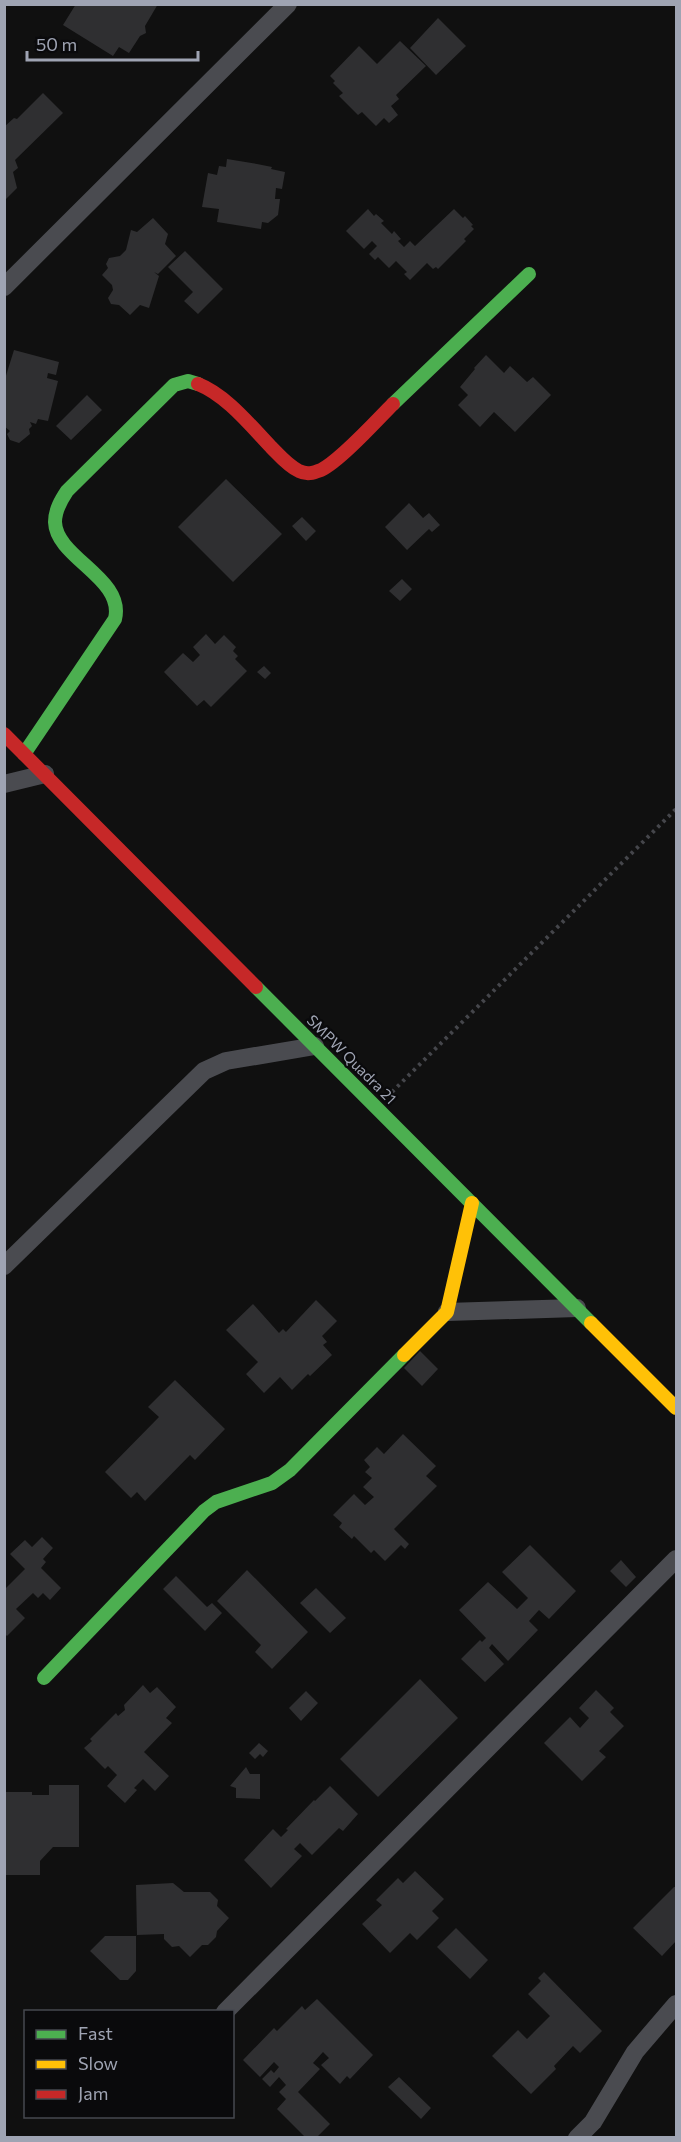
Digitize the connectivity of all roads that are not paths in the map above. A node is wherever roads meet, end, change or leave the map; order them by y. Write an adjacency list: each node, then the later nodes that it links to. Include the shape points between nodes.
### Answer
1 (288, 4): 3 (street)
2 (529, 274): 5 (street, via 338,457 323,469 308,474 286,462 203,385 192,381 174,385 67,491 56,508 55,531 109,592 117,612)
3 (4, 287)
4 (4, 734): 5 (street, SMPW Quadra 21)
5 (24, 754): 6 (street, SMPW Quadra 21)
6 (45, 774): 7 (street); 8 (street, SMPW Quadra 21)
7 (4, 784)
8 (315, 1046): 9 (street, SMPW Quadra 21); 10 (street, via 226,1061 204,1071)
9 (472, 1203): 11 (street, SMPW Quadra 21); 12 (street)
10 (4, 1266)
11 (577, 1308): 12 (street); 13 (street, SMPW Quadra 21)
12 (447, 1312): 15 (street, via 290,1470 273,1483 216,1502 204,1511)
13 (676, 1408)
14 (676, 1559): 17 (street)
15 (44, 1678)
16 (676, 2004): 18 (street, via 635,2052 593,2122)
17 (227, 2010)
18 (577, 2138)

